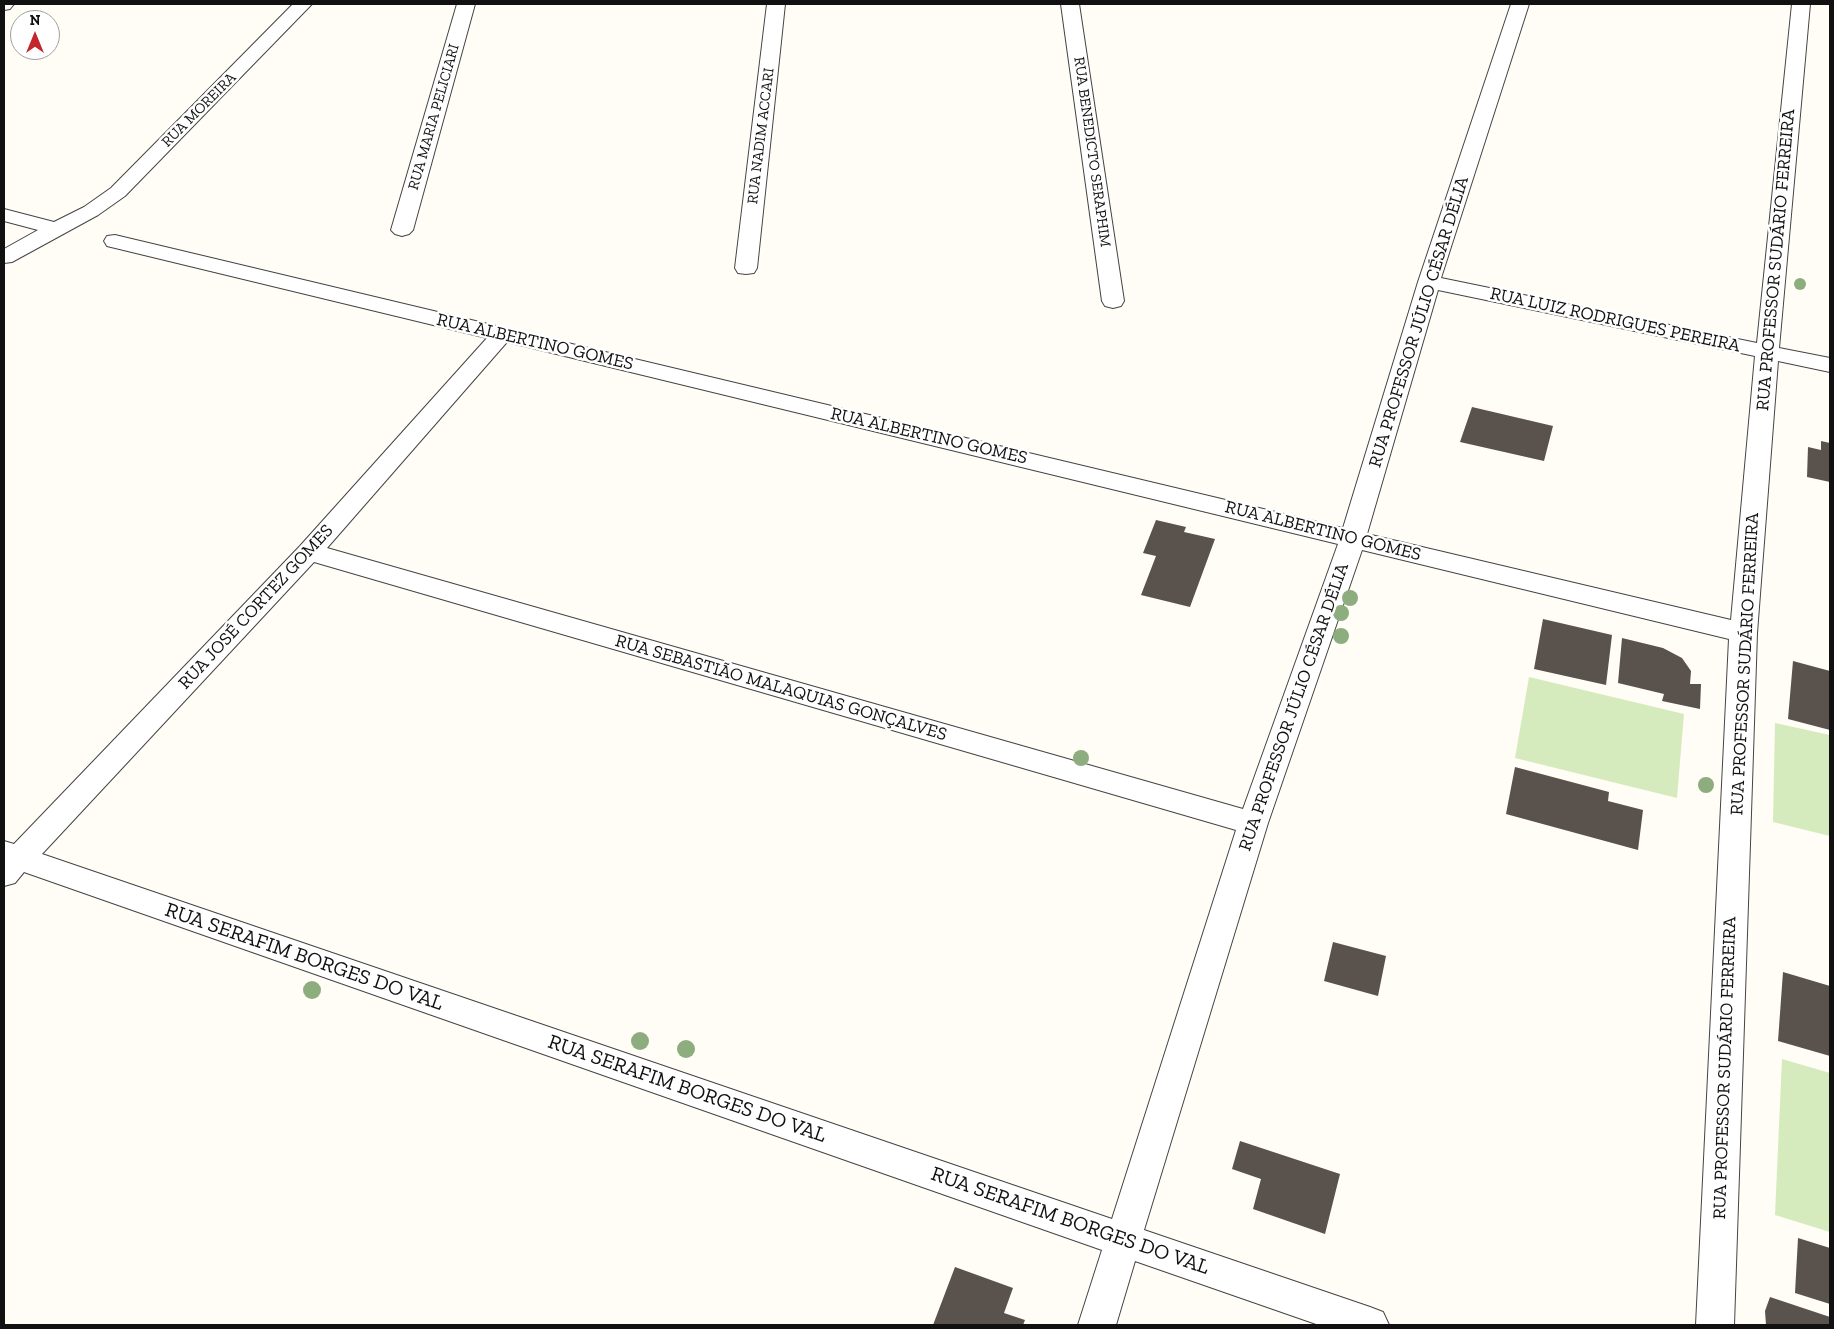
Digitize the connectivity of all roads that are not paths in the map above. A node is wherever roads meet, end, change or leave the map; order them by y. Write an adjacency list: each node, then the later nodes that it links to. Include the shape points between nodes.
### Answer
1 (303, 4): 8 (street, RUA MOREIRA, via 118,192)
2 (466, 4): 9 (street, RUA MARIA PELICIARI)
3 (776, 4): 12 (street, RUA NADIM ACCARI)
4 (1070, 4): 14 (street, RUA BENEDICTO SERAPHIM)
5 (1520, 4): 13 (street, RUA PROFESSOR JÚLIO CÉSAR DÉLIA)
6 (1801, 4): 16 (street, RUA PROFESSOR SUDÁRIO FERREIRA)
7 (4, 215): 8 (street)
8 (57, 229): 11 (street, RUA MOREIRA)
9 (402, 230)
10 (115, 241): 15 (street, RUA ALBERTINO GOMES)
11 (4, 257)
12 (746, 268)
13 (1429, 282): 16 (street, RUA LUIZ RODRIGUES PEREIRA); 18 (street, RUA PROFESSOR JÚLIO CÉSAR DÉLIA)
14 (1113, 301)
15 (502, 334): 18 (street, RUA ALBERTINO GOMES); 19 (street, RUA JOSÉ CORTEZ GOMES)
16 (1767, 352): 17 (street, RUA LUIZ RODRIGUES PEREIRA); 20 (street, RUA PROFESSOR SUDÁRIO FERREIRA)
17 (1830, 365)
18 (1353, 538): 20 (street, RUA ALBERTINO GOMES); 21 (street, RUA PROFESSOR JÚLIO CÉSAR DÉLIA)
19 (309, 552): 21 (street, RUA SEBASTIÃO MALAQUIAS GONÇALVES); 22 (street, RUA JOSÉ CORTEZ GOMES)
20 (1743, 633): 26 (street, RUA PROFESSOR SUDÁRIO FERREIRA)
21 (1253, 824): 23 (street, RUA PROFESSOR JÚLIO CÉSAR DÉLIA)
22 (9, 862): 23 (street, RUA SERAFIM BORGES DO VAL)
23 (1124, 1240): 24 (street, RUA PROFESSOR JÚLIO CÉSAR DÉLIA); 25 (street, RUA SERAFIM BORGES DO VAL)
24 (1097, 1325)
25 (1370, 1325)
26 (1715, 1325)

